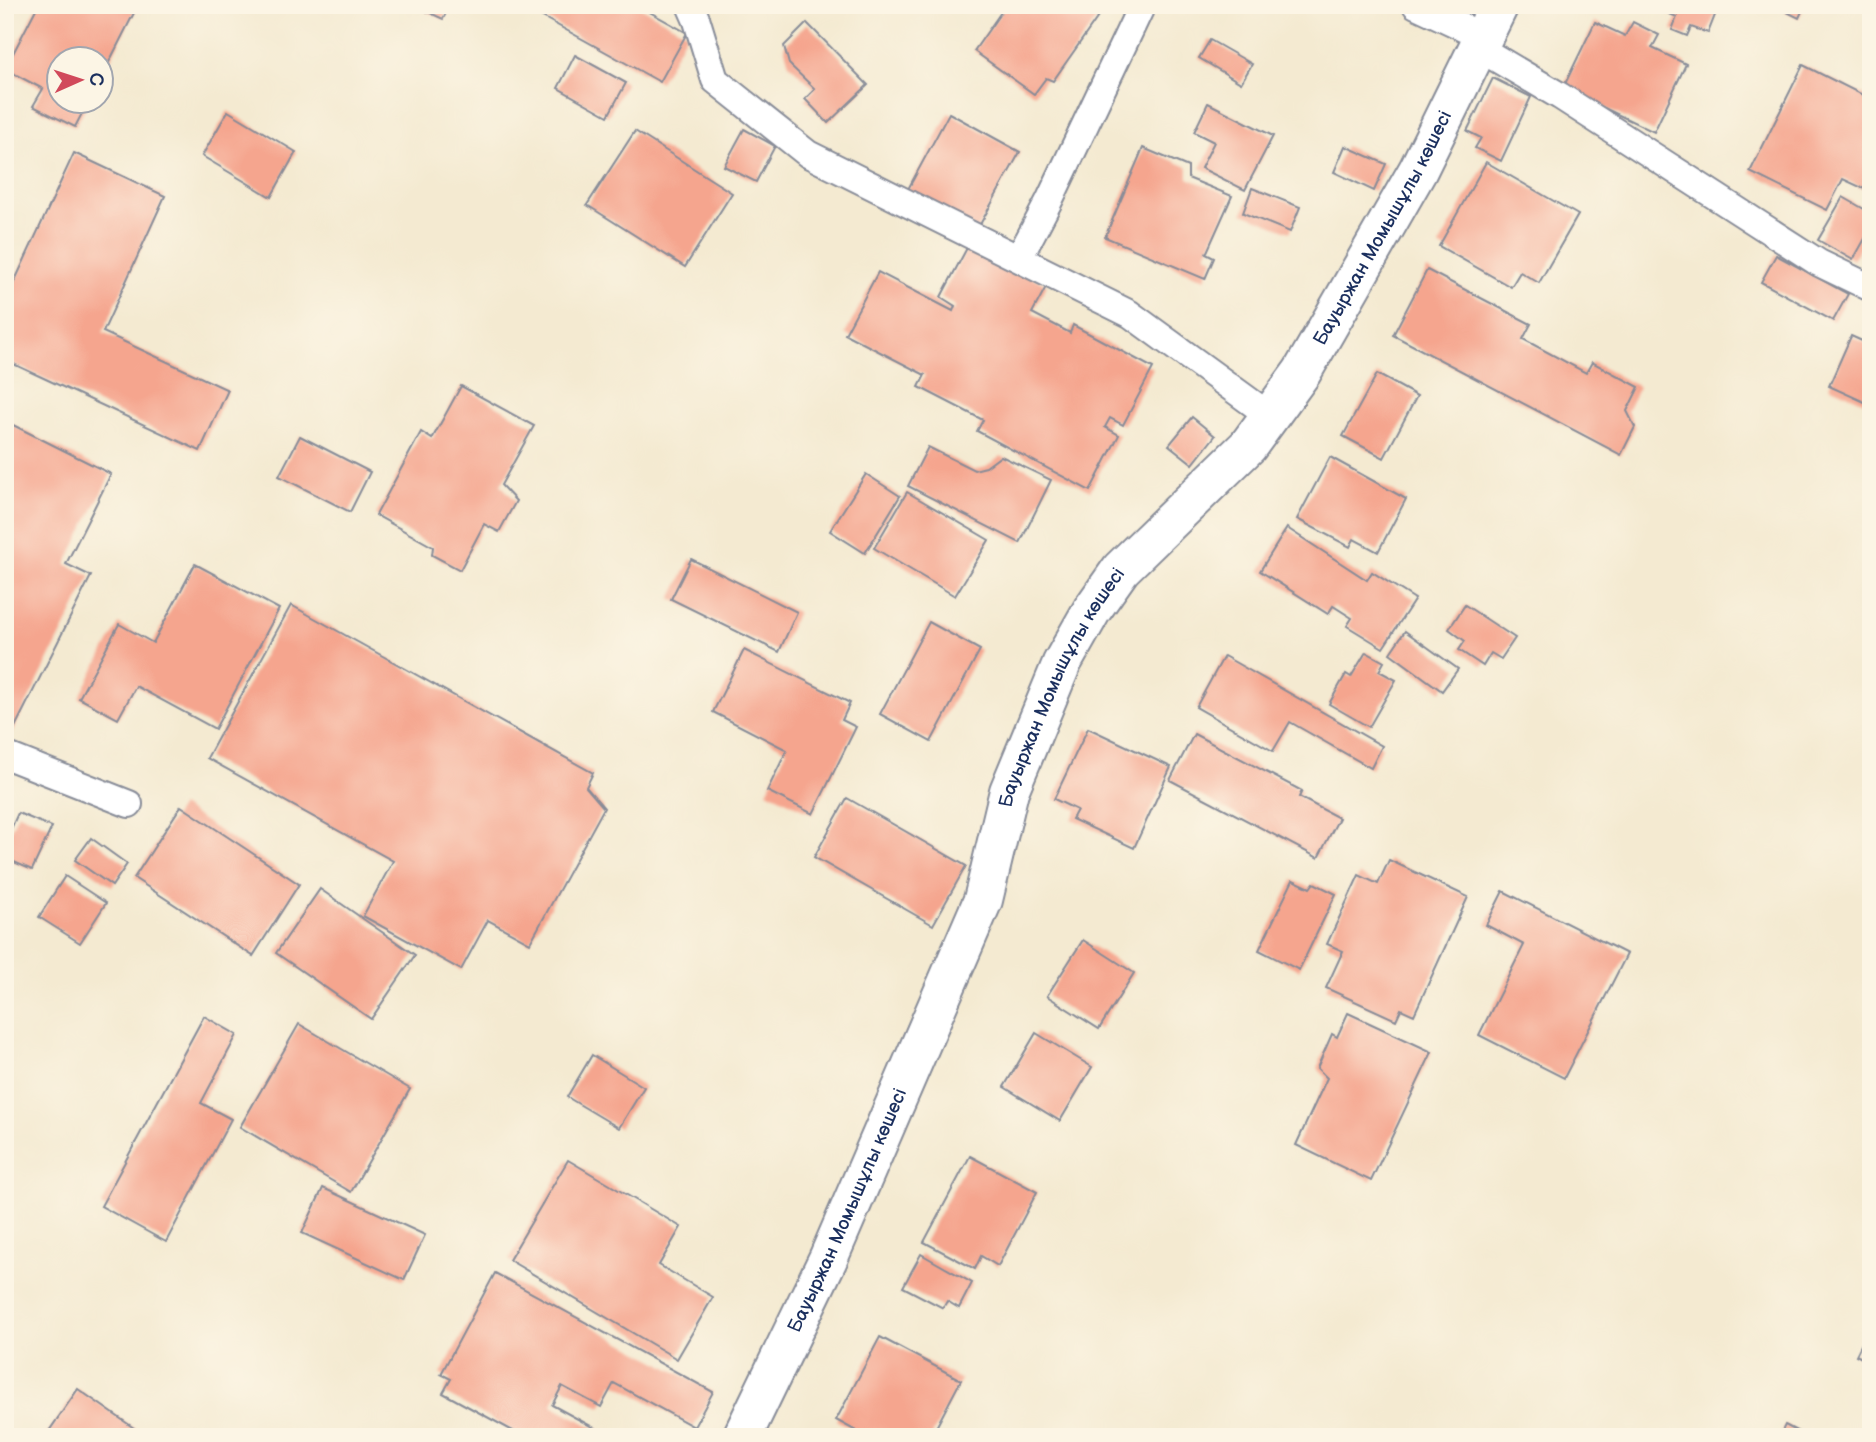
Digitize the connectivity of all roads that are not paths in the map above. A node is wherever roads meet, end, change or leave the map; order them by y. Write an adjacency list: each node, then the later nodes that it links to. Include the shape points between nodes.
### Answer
1 (690, 5): 5 (lane, via 715,80 808,153)
2 (1142, 5): 5 (lane)
3 (1416, 5): 4 (lane)
4 (1486, 29): 6 (lane, via 1560,96 1819,263); 7 (street, Бауыржан Момышұлы көшесі, via 1418,170 1302,372)
5 (1019, 258): 7 (lane, via 1130,314)
6 (1871, 288)
7 (1270, 416): 10 (street, Бауыржан Момышұлы көшесі, via 1248,446 1121,569 1062,663 1009,791 983,900 828,1259)
8 (5, 755): 9 (lane)
9 (129, 804)
10 (742, 1437)

